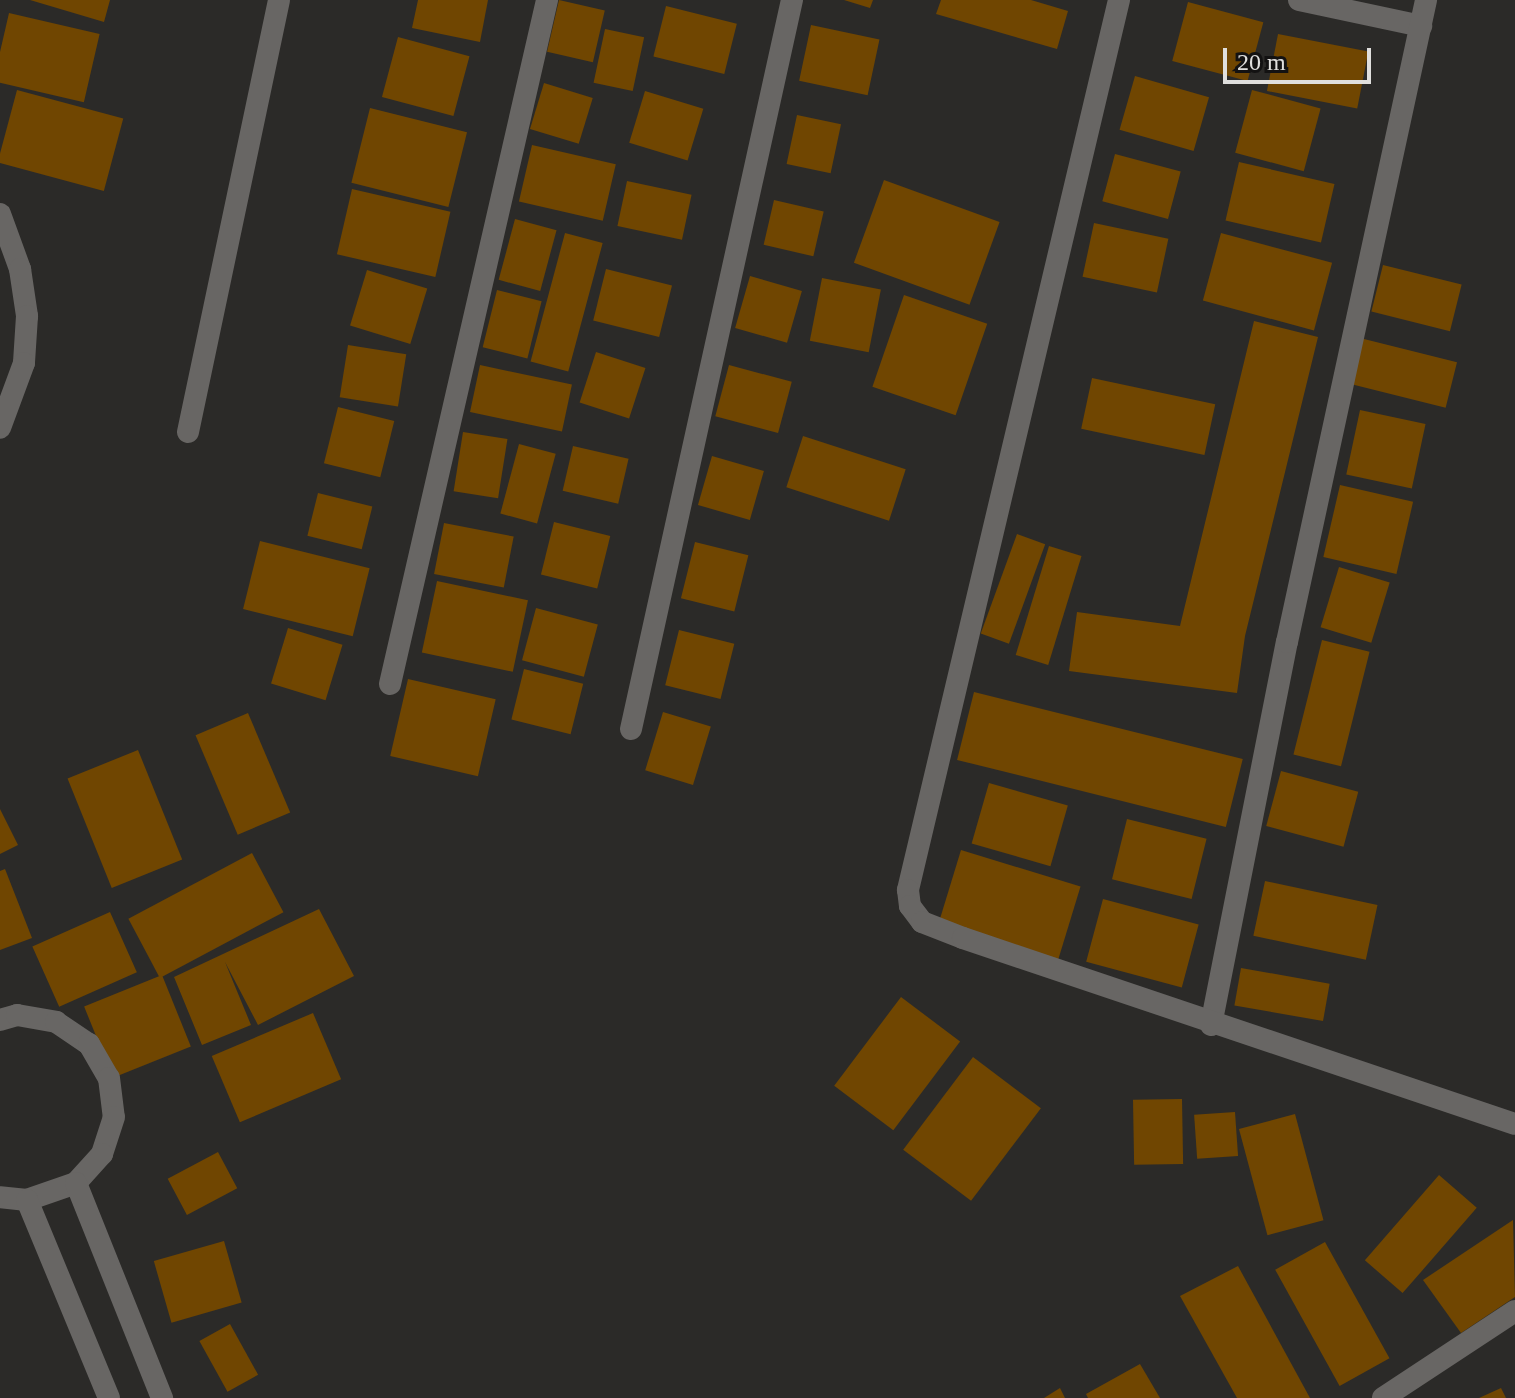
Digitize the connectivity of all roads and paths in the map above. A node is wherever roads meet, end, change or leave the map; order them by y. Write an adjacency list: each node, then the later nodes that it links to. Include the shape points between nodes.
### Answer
1 (279, 0): 10 (street)
2 (547, 0): 11 (street)
3 (792, 0): 12 (street)
4 (1119, 0): 14 (street, via 908,890 910,906 922,922)
5 (1299, 0): 7 (street)
6 (1426, 0): 7 (street)
7 (1421, 26): 14 (street, via 1287,642)
8 (0, 214): 9 (street, via 20,269 27,329 17,391)
9 (0, 428)
10 (188, 432)
11 (390, 684)
12 (631, 729)
13 (0, 1020): 16 (street, via 17,1015 56,1022 89,1044 109,1078 114,1117 102,1154)
14 (1211, 1025): 15 (street)
15 (1515, 1124)
16 (76, 1183): 18 (street); 21 (street)
17 (0, 1197): 18 (street)
18 (27, 1200): 20 (street)
19 (1515, 1311): 22 (street)
20 (109, 1398)
21 (162, 1398)
22 (1383, 1398)

